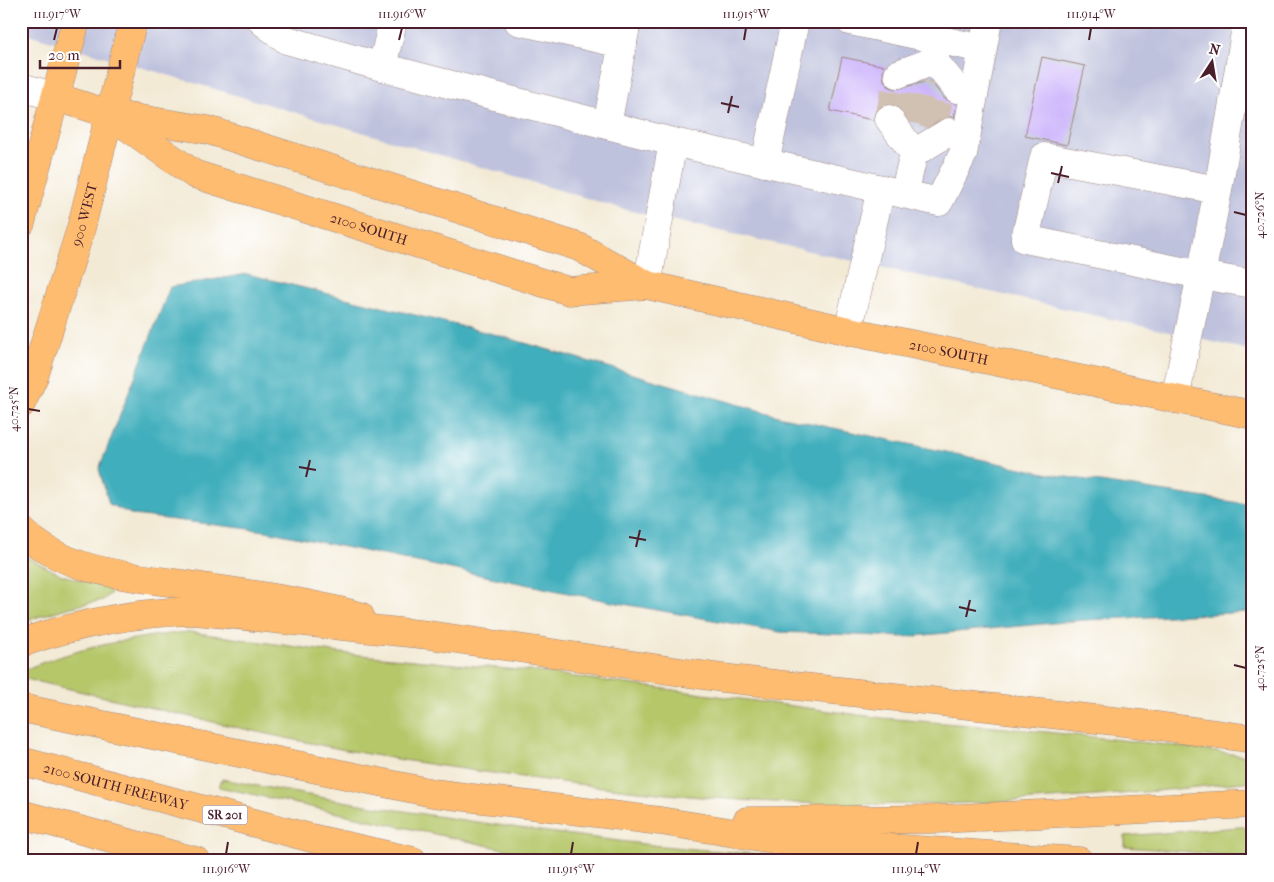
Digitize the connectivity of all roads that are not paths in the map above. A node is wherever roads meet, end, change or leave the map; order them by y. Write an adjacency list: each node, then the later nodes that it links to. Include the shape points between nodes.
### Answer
1 (76, 21): 15 (main road)
2 (133, 21): 16 (main road, 900 WEST)
3 (262, 21): 10 (street)
4 (393, 21): 13 (street)
5 (518, 21): 11 (street)
6 (795, 21): 20 (street)
7 (850, 21): 12 (street, via 932,71)
8 (988, 21): 12 (street)
9 (1247, 21): 21 (street)
10 (289, 31): 13 (street)
11 (625, 33): 17 (street)
12 (983, 49): 22 (street, via 963,154 939,202)
13 (382, 67): 17 (street)
14 (21, 87): 15 (street, 2100 SOUTH)
15 (56, 98): 16 (main road, 2100 SOUTH); 23 (main road)
16 (110, 114): 26 (main road, 2100 SOUTH, via 208,130 579,247); 26 (main road, 2100 SOUTH, via 194,174 569,291); 29 (main road, 900 WEST, via 81,228 35,374)
17 (607, 125): 18 (street)
18 (673, 142): 20 (street); 26 (street)
19 (914, 153): 19 (street, via 921,126); 22 (street)
20 (765, 162): 22 (street)
21 (1218, 190): 24 (street); 24 (street, via 1044,158 1025,239)
22 (892, 191): 27 (street)
23 (21, 224)
24 (1201, 275): 25 (street); 28 (street)
25 (1253, 284)
26 (647, 285): 27 (main road, 2100 SOUTH)
27 (848, 331): 28 (main road, 2100 SOUTH)
28 (1174, 399): 30 (main road, 2100 SOUTH)
29 (21, 404)
30 (1253, 415)
31 (21, 530): 32 (main road, via 44,548 79,565 317,604)
32 (429, 635): 33 (main road, via 186,611 112,618); 35 (main road, via 722,678)
33 (21, 643)
34 (21, 708): 39 (main road, via 433,793 660,821)
35 (1253, 739)
36 (30, 764): 41 (main road, 2100 SOUTH FREEWAY / SR 201, via 311,838)
37 (1253, 804): 39 (main road, via 938,819)
38 (21, 814): 40 (main road)
39 (784, 831): 42 (main road)
40 (196, 861)
41 (413, 861)
42 (1079, 861)

